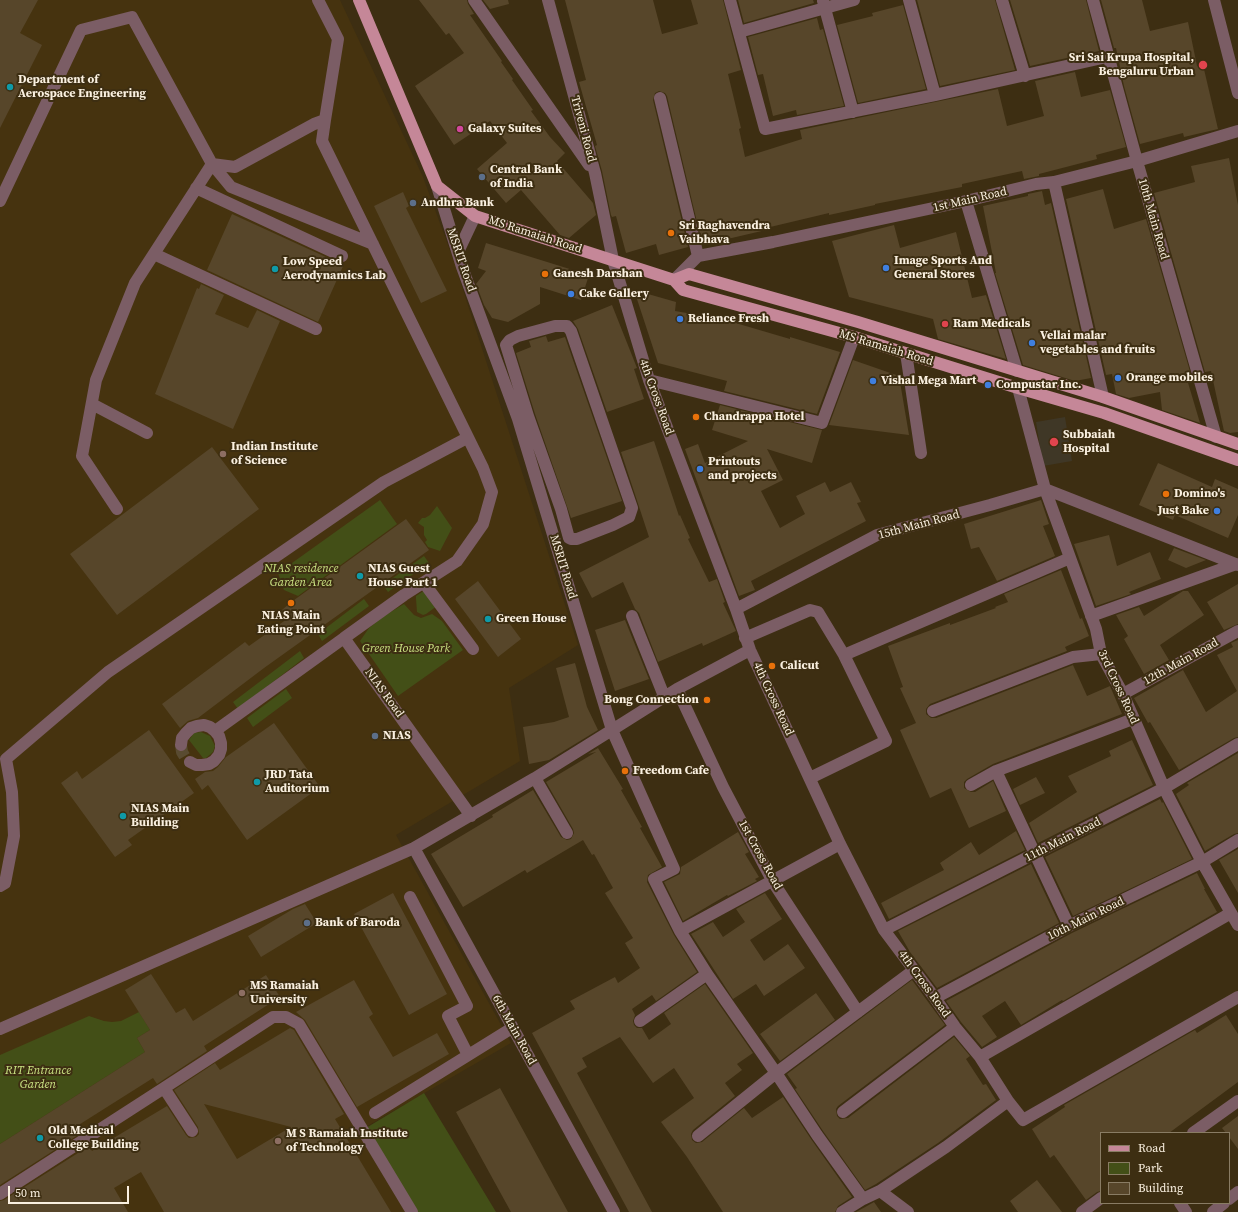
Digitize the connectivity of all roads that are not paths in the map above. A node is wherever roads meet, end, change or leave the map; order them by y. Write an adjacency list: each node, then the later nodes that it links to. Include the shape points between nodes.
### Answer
1 (318, 0): 19 (street, via 338,40)
2 (359, 0): 25 (main road, MS Ramaiah Road)
3 (474, 0): 23 (street)
4 (548, 0): 23 (street, Triveni Road)
5 (730, 0): 12 (street)
6 (854, 0): 11 (street)
7 (909, 0): 16 (street)
8 (1002, 0): 14 (street)
9 (1093, 0): 13 (street, 10th Main Road)
10 (1214, 0): 15 (street)
11 (824, 4): 12 (street); 18 (street)
12 (739, 32): 18 (street, via 765,130)
13 (1108, 57): 14 (street); 21 (street, 10th Main Road)
14 (1024, 76): 16 (street)
15 (1238, 93)
16 (935, 95): 18 (street)
17 (660, 98): 34 (street)
18 (853, 112)
19 (325, 120): 22 (street, via 235,167); 30 (street, via 322,141)
20 (1238, 132): 21 (street, 1st Main Road)
21 (1137, 161): 24 (street, 1st Main Road); 47 (street, 10th Main Road)
22 (212, 164): 26 (street); 27 (street, via 132,17 81,30); 30 (street, via 231,188)
23 (595, 173): 35 (street, Triveni Road)
24 (1054, 182): 28 (street, 1st Main Road, via 1036,184); 43 (street)
25 (436, 186): 29 (main road, MS Ramaiah Road); 31 (street, MSRIT Road)
26 (196, 188): 32 (street); 33 (street)
27 (0, 201)
28 (966, 202): 34 (street, 1st Main Road); 40 (street)
29 (475, 216): 31 (street); 35 (main road, MS Ramaiah Road)
30 (373, 244): 48 (street)
31 (458, 252): 45 (street, MSRIT Road)
32 (154, 254): 37 (street); 44 (street, via 135,283 96,380)
33 (342, 256)
34 (698, 256): 36 (street)
35 (612, 260): 36 (main road, MS Ramaiah Road); 41 (street, 4th Cross Road)
36 (674, 280): 38 (main road, MS Ramaiah Road, via 683,290); 40 (main road, MS Ramaiah Road, via 689,274)
37 (316, 329)
38 (854, 337): 39 (main road, MS Ramaiah Road); 41 (street, via 822,423)
39 (906, 354): 42 (main road, MS Ramaiah Road); 50 (street)
40 (1017, 371): 43 (main road, MS Ramaiah Road)
41 (649, 380): 57 (street, 4th Cross Road)
42 (1018, 388): 51 (main road, MS Ramaiah Road, via 1104,413); 52 (street, 3rd Cross Road)
43 (1103, 397): 47 (main road, MS Ramaiah Road)
44 (92, 404): 46 (street); 53 (street, via 82,456)
45 (523, 418): 45 (street, via 506,345 518,336 555,326 570,327 632,514 613,525 577,539 569,538 561,509); 72 (street, MSRIT Road)
46 (147, 433)
47 (1216, 437): 49 (main road, MS Ramaiah Road)
48 (467, 438): 56 (street, via 492,492 483,524 457,561); 90 (street, via 384,482 108,672 6,759 12,792 14,836 5,883)
49 (1238, 444)
50 (922, 453)
51 (1238, 460)
52 (1045, 489): 54 (street, 3rd Cross Road); 55 (street); 57 (street, 15th Main Road, via 877,535)
53 (117, 509)
54 (1070, 558): 59 (street, 3rd Cross Road); 65 (street)
55 (1237, 564): 59 (street)
56 (424, 582): 61 (street); 63 (street)
57 (736, 609): 62 (street, 4th Cross Road)
58 (632, 616): 69 (street)
59 (1091, 616): 66 (street, 3rd Cross Road)
60 (1238, 631): 68 (street, 12th Main Road)
61 (344, 638): 73 (street); 82 (street, NIAS Road)
62 (745, 638): 64 (street, 4th Cross Road); 65 (street, via 810,610 818,612)
63 (473, 649)
64 (750, 650): 67 (street); 79 (street, 4th Cross Road)
65 (844, 654): 79 (street, via 886,741)
66 (1101, 654): 68 (street, 3rd Cross Road); 70 (street, via 1073,657)
67 (676, 689): 69 (street); 89 (street, 1st Cross Road, via 723,788)
68 (1123, 694): 71 (street, 3rd Cross Road)
69 (664, 696): 72 (street)
70 (933, 711)
71 (1133, 719): 77 (street); 81 (street, 3rd Cross Road)
72 (612, 730): 78 (street); 96 (street, MSRIT Road, via 674,869 654,878)
73 (215, 731): 75 (street, via 204,725 191,728 182,738); 76 (street, via 221,743 219,755 209,764 196,765)
74 (1238, 744): 81 (street, 11th Main Road)
75 (181, 745)
76 (190, 762)
77 (996, 771): 80 (street); 87 (street)
78 (535, 778): 82 (street); 83 (street)
79 (810, 778): 85 (street, 4th Cross Road)
80 (970, 785)
81 (1164, 788): 87 (street, 11th Main Road); 88 (street, 3rd Cross Road)
82 (471, 816): 86 (street)
83 (567, 833)
84 (1238, 840): 88 (street, 10th Main Road)
85 (840, 844): 89 (street); 95 (street, 4th Cross Road)
86 (414, 848): 104 (street, 6th Main Road); 105 (street)
87 (1035, 854): 94 (street); 95 (street, 11th Main Road)
88 (1202, 862): 92 (street, 3rd Cross Road); 94 (street, 10th Main Road)
89 (773, 882): 96 (street); 101 (street, 1st Cross Road)
90 (0, 886)
91 (410, 897): 106 (street, via 467,1006 448,1016)
92 (1231, 913): 93 (street, 3rd Cross Road); 107 (street)
93 (1238, 925)
94 (1069, 926): 100 (street, 10th Main Road)
95 (884, 930): 97 (street, 4th Cross Road)
96 (680, 931): 98 (street)
97 (914, 970): 100 (street, 4th Cross Road); 101 (street)
98 (707, 974): 102 (street); 108 (street)
99 (1238, 996): 110 (street, 4th Cross Road, via 1023,1120)
100 (935, 998): 103 (street, 4th Cross Road)
101 (858, 1012): 108 (street)
102 (640, 1021)
103 (955, 1027): 107 (street, 4th Cross Road); 112 (street)
104 (512, 1028): 106 (street); 125 (street, 6th Main Road)
105 (0, 1029)
106 (468, 1055): 113 (street)
107 (980, 1057): 110 (street, 4th Cross Road)
108 (776, 1073): 116 (street); 121 (street)
109 (164, 1088): 114 (street); 119 (street); 124 (street, via 273,1017 293,1020 300,1024)
110 (1008, 1101): 117 (street)
111 (1238, 1101): 115 (street)
112 (843, 1112)
113 (375, 1113)
114 (192, 1131)
115 (1194, 1132)
116 (698, 1136)
117 (880, 1192): 121 (street); 127 (street)
118 (1238, 1192): 120 (street)
119 (0, 1194)
120 (1230, 1198)
121 (863, 1199): 126 (street)
122 (1100, 1199): 128 (street)
123 (1223, 1204): 129 (street)
124 (412, 1212)
125 (614, 1212)
126 (842, 1212)
127 (908, 1212)
128 (1082, 1212)
129 (1213, 1212)

